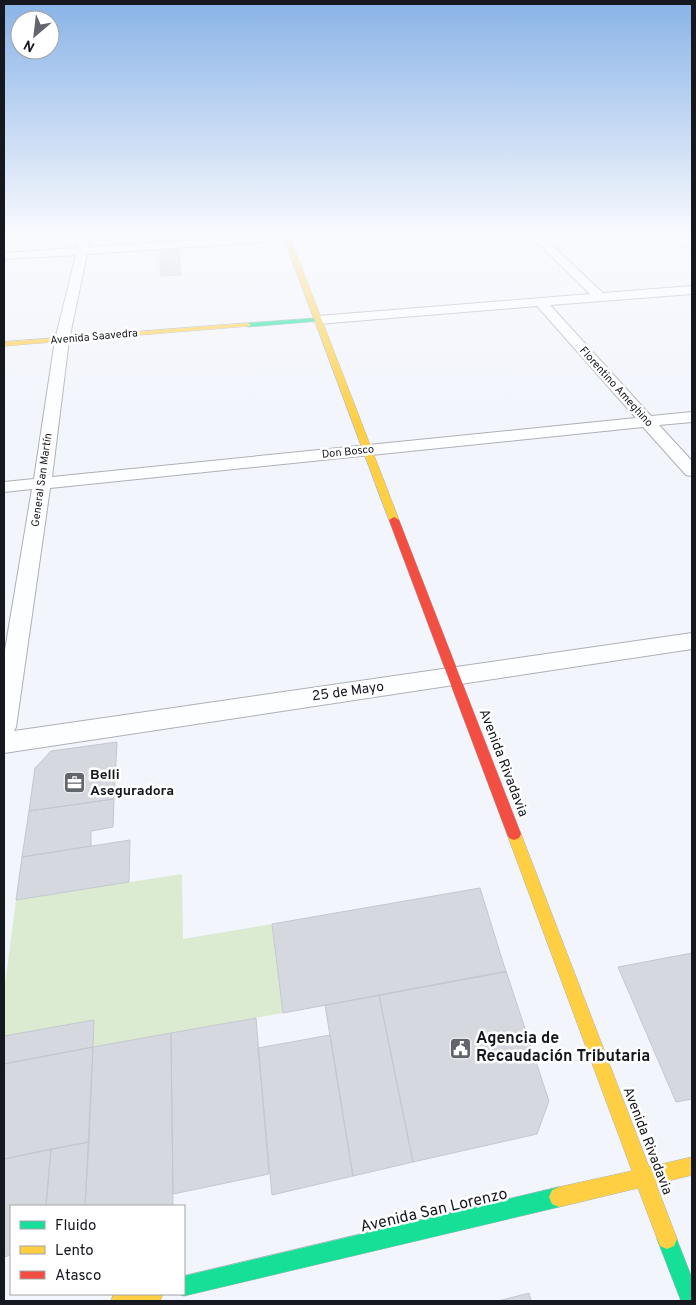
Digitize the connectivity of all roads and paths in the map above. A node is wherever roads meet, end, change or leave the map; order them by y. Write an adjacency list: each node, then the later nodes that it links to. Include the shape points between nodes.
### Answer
1 (72, 296): 7 (street, General San Martín)
2 (309, 296): 6 (street, Avenida Rivadavia)
3 (614, 296): 4 (street, Avenida Saavedra)
4 (600, 297): 5 (street, Avenida Saavedra)
5 (540, 302): 6 (street, Avenida Saavedra); 10 (street, Florentino Ameghino)
6 (318, 320): 7 (street, Avenida Saavedra); 11 (street, Avenida Rivadavia)
7 (62, 340): 8 (street, Avenida Saavedra); 13 (street, General San Martín)
8 (4, 344)
9 (692, 417): 10 (street, Don Bosco)
10 (648, 422): 11 (street, Don Bosco); 12 (street, Florentino Ameghino)
11 (368, 450): 13 (street, Don Bosco); 16 (street, Avenida Rivadavia)
12 (692, 471)
13 (42, 483): 14 (street, Don Bosco); 17 (street, General San Martín)
14 (4, 487)
15 (692, 641): 16 (street, 25 de Mayo)
16 (454, 676): 18 (street, 25 de Mayo); 20 (street, Avenida Rivadavia)
17 (4, 727)
18 (4, 743)
19 (692, 1166): 20 (street, Avenida San Lorenzo)
20 (644, 1178): 21 (street, Avenida San Lorenzo); 24 (street, Avenida Rivadavia)
21 (185, 1286)
22 (148, 1295): 23 (street)
23 (121, 1301)
24 (691, 1301)

